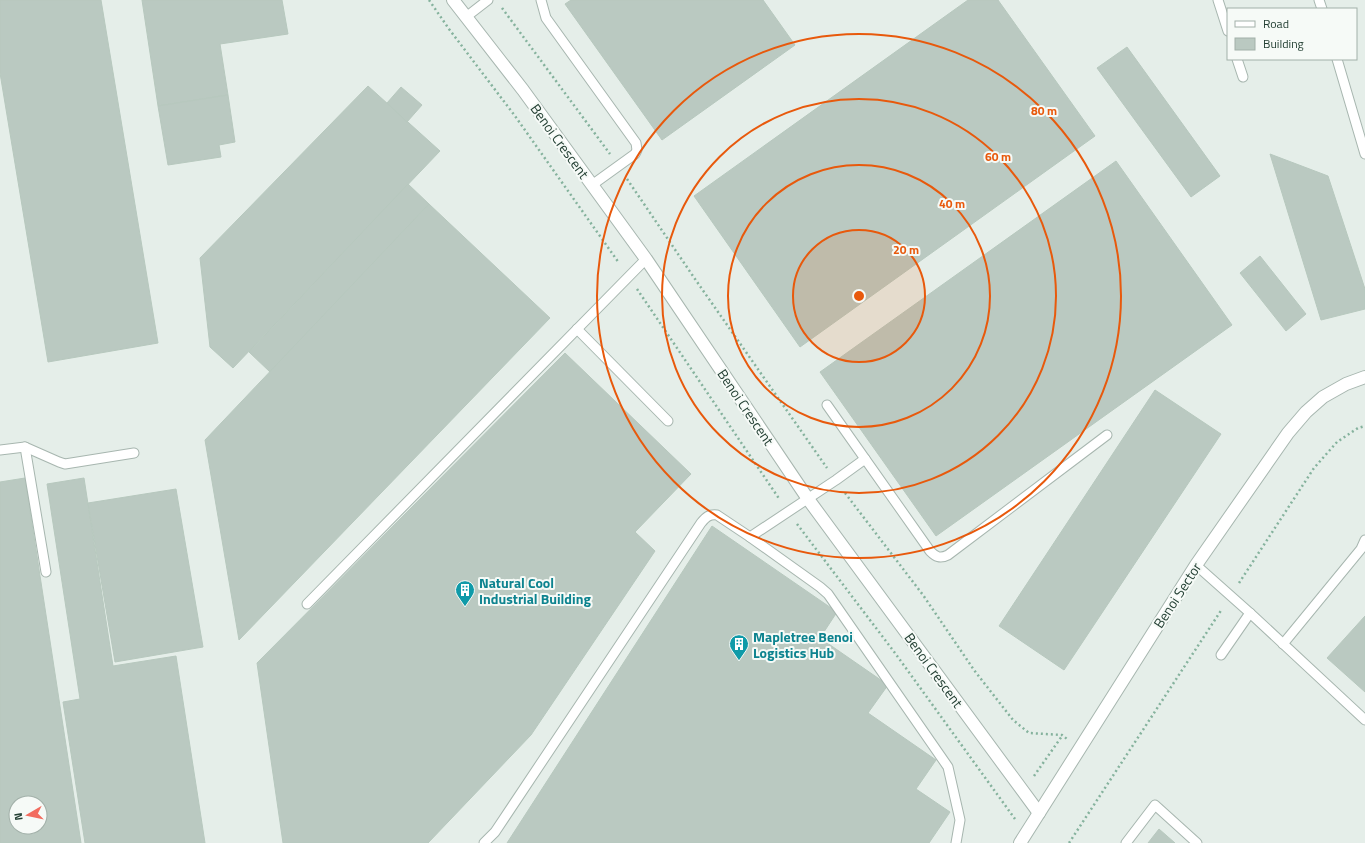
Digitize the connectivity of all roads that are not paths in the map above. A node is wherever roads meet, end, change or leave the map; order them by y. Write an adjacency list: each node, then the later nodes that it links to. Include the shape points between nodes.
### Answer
1 (453, 0): 5 (street, Benoi Crescent)
2 (488, 0): 5 (lane)
3 (541, 0): 11 (lane, via 546,18 636,143 635,154)
4 (1218, 0): 6 (lane)
5 (466, 17): 11 (street, Benoi Crescent)
6 (1227, 28)
7 (1237, 60): 9 (lane)
8 (1337, 60): 10 (lane)
9 (1243, 77)
10 (1365, 154)
11 (592, 185): 12 (street, Benoi Crescent)
12 (646, 259): 13 (lane); 22 (street, Benoi Crescent)
13 (577, 329): 16 (lane); 27 (lane)
14 (1365, 377): 25 (street, Benoi Sector, via 1323,397 1306,412 1288,433)
15 (826, 405): 21 (lane)
16 (668, 421)
17 (1107, 434): 21 (lane, via 942,558 930,551)
18 (25, 447): 19 (lane); 20 (lane, via 65,464); 26 (lane)
19 (0, 450)
20 (134, 453)
21 (865, 460): 22 (lane)
22 (808, 498): 23 (lane); 32 (street, Benoi Crescent)
23 (750, 537): 34 (lane, via 717,515 711,514 706,517 494,832); 35 (lane, via 828,594 948,767 960,820)
24 (1365, 540): 29 (lane, via 1361,549)
25 (1196, 565): 28 (lane); 32 (street, Benoi Sector)
26 (46, 572)
27 (307, 604)
28 (1250, 614): 29 (lane); 30 (lane)
29 (1282, 644): 31 (lane)
30 (1221, 655)
31 (1365, 720)
32 (1039, 813): 33 (street, Benoi Sector)
33 (1023, 838)
34 (484, 843)
35 (956, 843)
36 (1126, 843): 37 (lane, via 1155,805)
37 (1197, 843)

